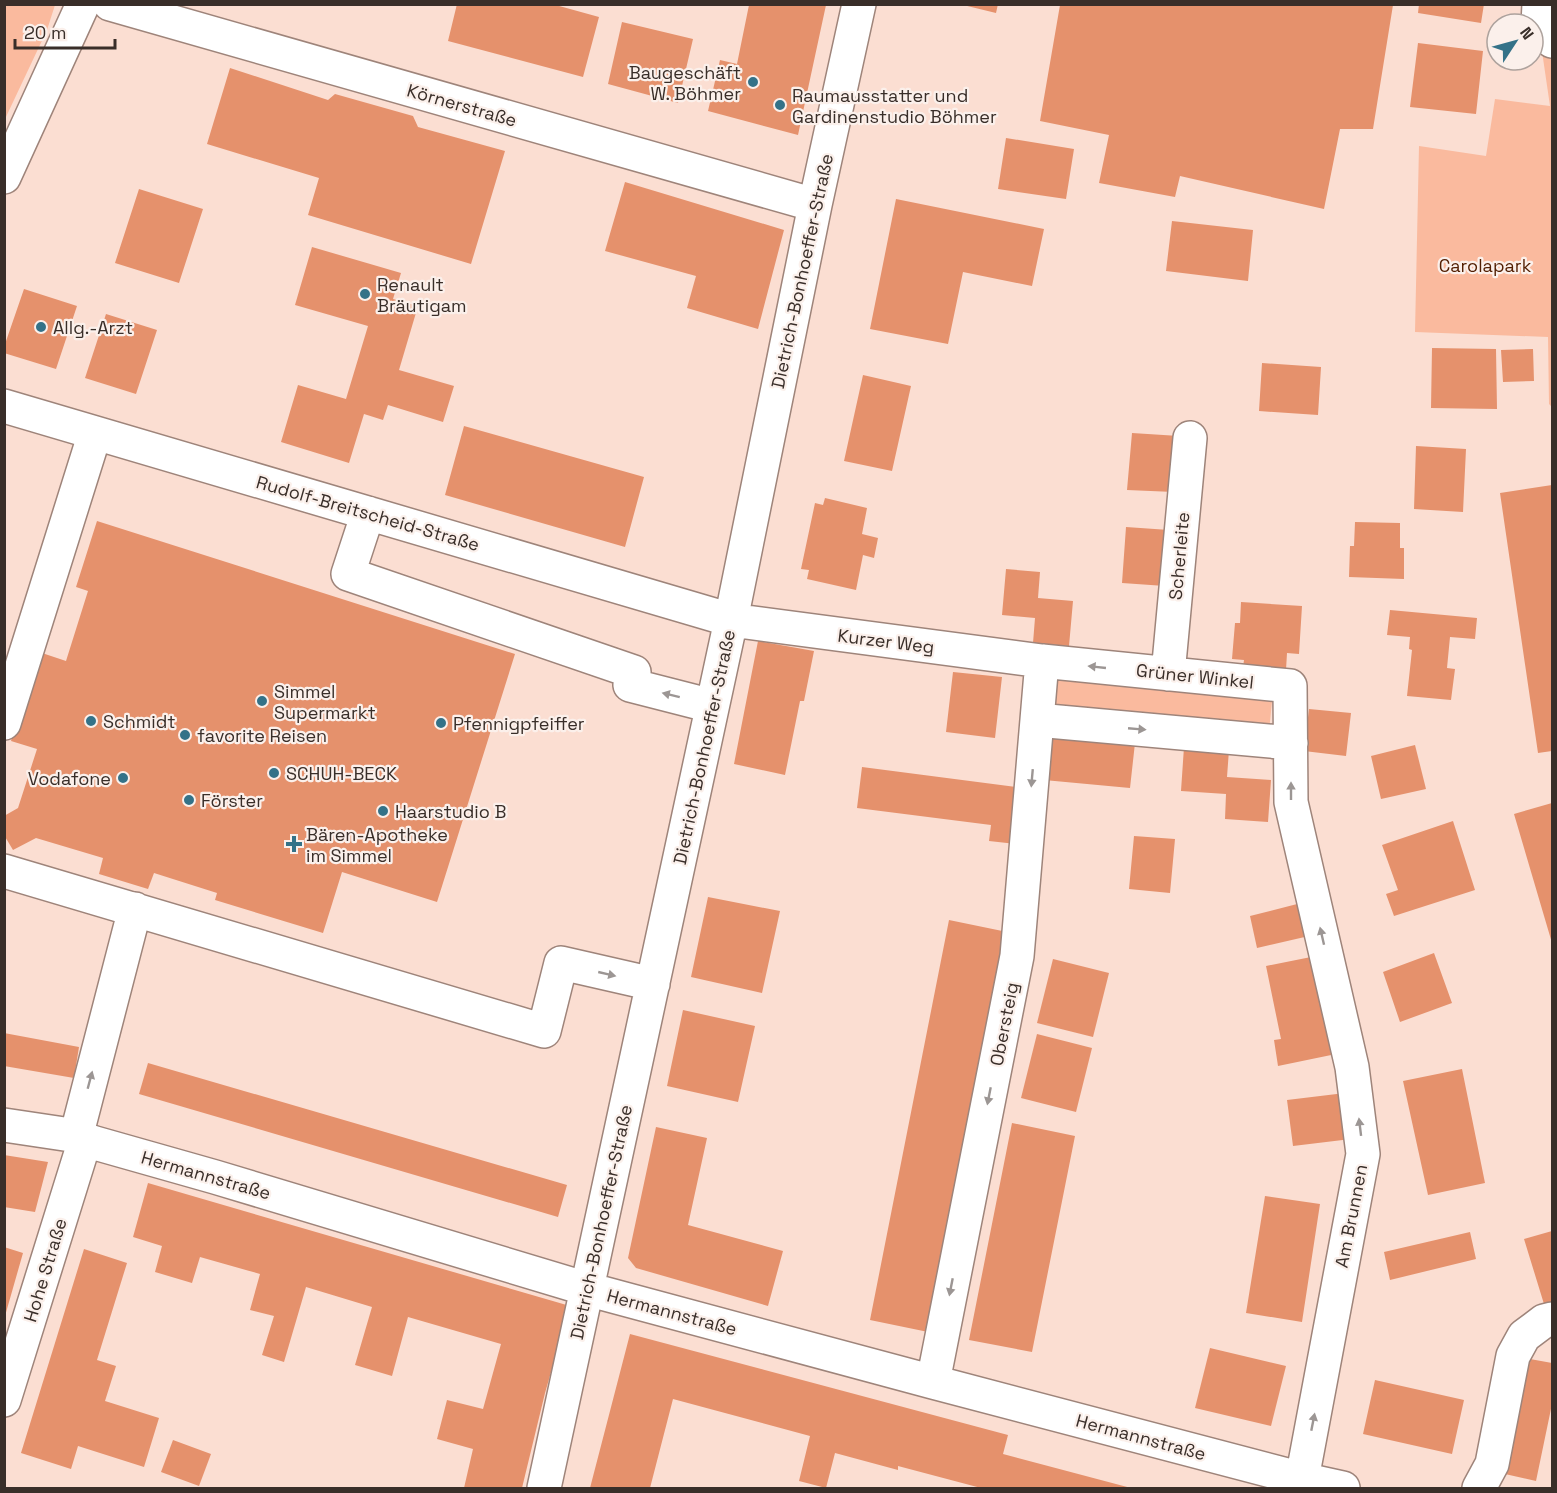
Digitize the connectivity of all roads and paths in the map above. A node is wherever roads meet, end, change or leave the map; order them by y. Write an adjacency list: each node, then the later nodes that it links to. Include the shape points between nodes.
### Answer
1 (83, 4): 6 (street)
2 (110, 4): 7 (street, Körnerstraße)
3 (859, 4): 7 (street, Dietrich-Bonhoeffer-Straße)
4 (1539, 4): 5 (street, via 1538,24)
5 (1552, 41)
6 (4, 177)
7 (815, 205): 12 (street, Dietrich-Bonhoeffer-Straße)
8 (4, 406): 9 (street, Rudolf-Breitscheid-Straße)
9 (95, 433): 11 (street, Rudolf-Breitscheid-Straße); 17 (street)
10 (1190, 438): 14 (street, Scherleite)
11 (368, 513): 12 (street, Rudolf-Breitscheid-Straße); 15 (street, one-way to 11, via 630,685 634,672 348,574)
12 (731, 620): 13 (street, Kurzer Weg); 15 (street, Dietrich-Bonhoeffer-Straße)
13 (1042, 661): 14 (street, Grüner Winkel, one-way to 13); 16 (street, Obersteig)
14 (1168, 674): 18 (street, Grüner Winkel, via 1290,686)
15 (712, 706): 22 (street, Dietrich-Bonhoeffer-Straße)
16 (1037, 720): 18 (street, one-way to 18); 27 (street, Obersteig, one-way to 27, via 1017,956)
17 (4, 723)
18 (1291, 743): 19 (street, Grüner Winkel, one-way to 18, via 1291,802)
19 (1302, 849): 29 (street, Am Brunnen, one-way to 19, via 1363,1154 1352,1068)
20 (4, 871): 21 (street)
21 (135, 909): 22 (street, one-way to 22, via 544,1031 561,963); 24 (street, Hohe Straße, one-way to 21)
22 (653, 984): 25 (street, Dietrich-Bonhoeffer-Straße)
23 (4, 1125): 24 (street, Hermannstraße)
24 (80, 1138): 25 (street, Hermannstraße); 28 (street, Hohe Straße)
25 (587, 1289): 27 (street, Hermannstraße); 30 (street, Dietrich-Bonhoeffer-Straße)
26 (1552, 1319): 32 (street, via 1524,1336 1513,1356 1492,1464)
27 (933, 1382): 29 (street, Hermannstraße)
28 (4, 1400)
29 (1302, 1479): 31 (street, Hermannstraße)
30 (544, 1488)
31 (1343, 1488)
32 (1479, 1488)

